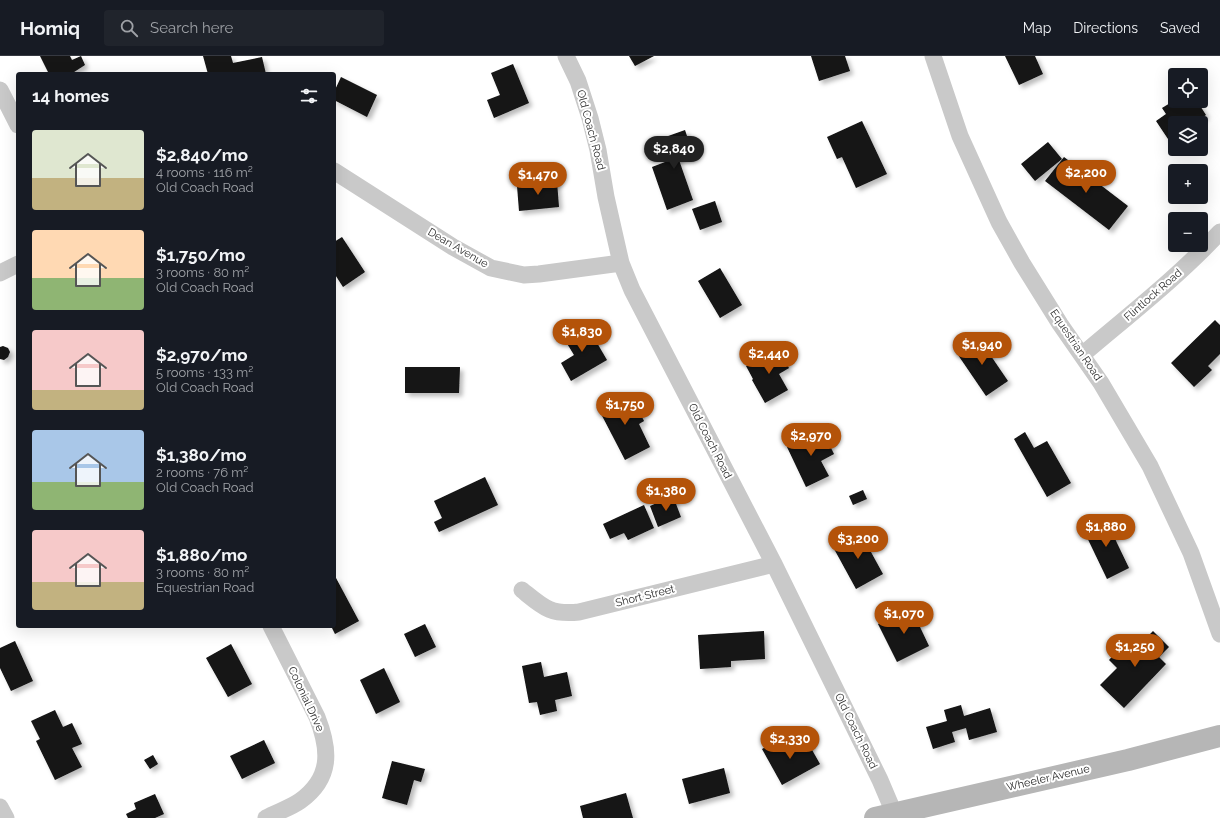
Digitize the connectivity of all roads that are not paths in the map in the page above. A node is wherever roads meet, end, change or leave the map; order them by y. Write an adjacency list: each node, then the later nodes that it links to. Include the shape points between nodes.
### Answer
1 (566, 56): 7 (street, Old Coach Road, via 578,81 590,118)
2 (933, 56): 10 (street, Equestrian Road, via 960,136 999,222 1060,324)
3 (0, 90): 4 (street)
4 (16, 121)
5 (336, 172): 7 (street, Dean Avenue, via 453,247 491,268 524,275)
6 (1220, 232): 10 (street, Flintlock Road, via 1140,307)
7 (621, 263): 11 (street, Old Coach Road, via 632,290)
8 (16, 265): 9 (street)
9 (0, 273)
10 (1082, 355): 14 (street, Equestrian Road, via 1150,466 1191,553)
11 (774, 564): 12 (street, Short Street, via 565,614 546,609); 17 (street, Old Coach Road, via 880,780)
12 (522, 590)
13 (272, 628): 19 (street, Colonial Drive, via 322,731 327,759 317,784 309,794 299,802)
14 (1220, 634)
15 (1220, 736): 17 (street, Wheeler Avenue, via 1128,760)
16 (0, 807): 18 (street)
17 (884, 816)
18 (6, 818)
19 (266, 818)

